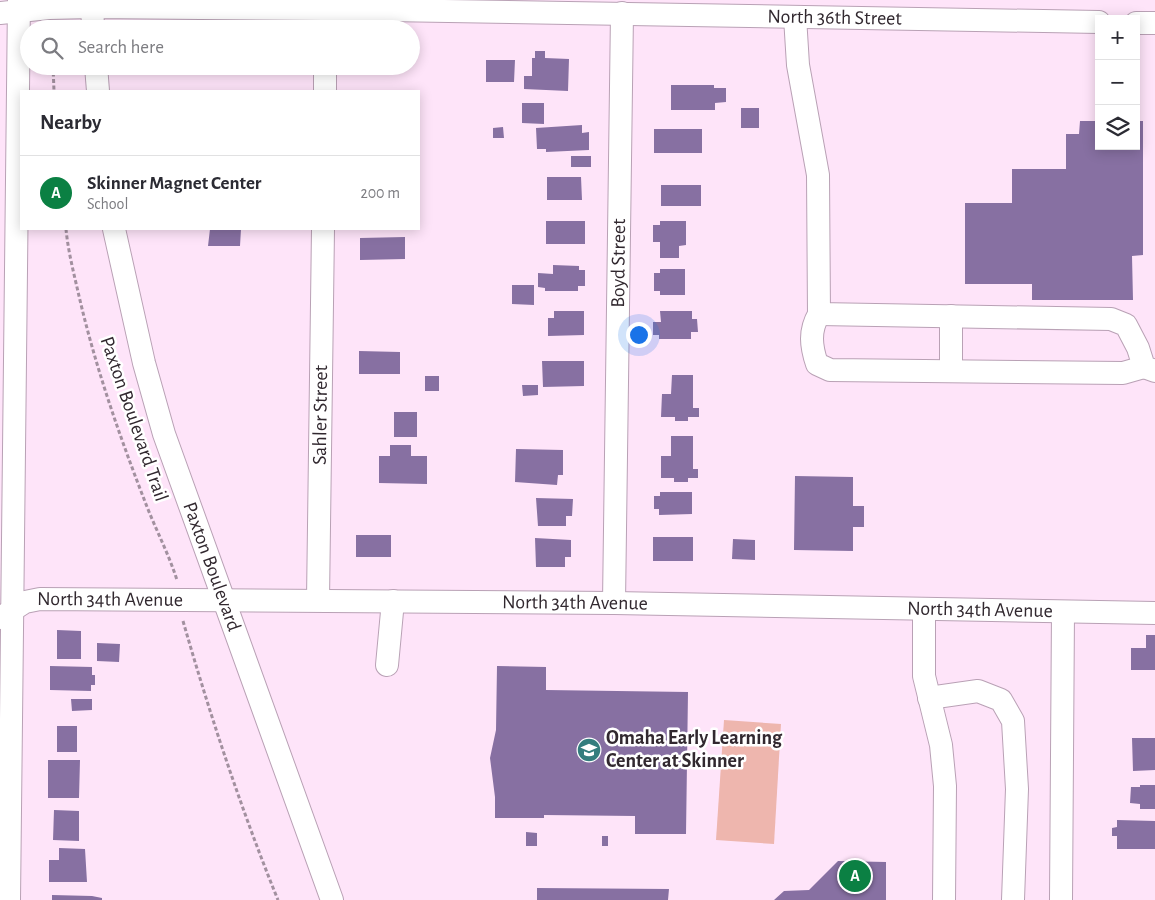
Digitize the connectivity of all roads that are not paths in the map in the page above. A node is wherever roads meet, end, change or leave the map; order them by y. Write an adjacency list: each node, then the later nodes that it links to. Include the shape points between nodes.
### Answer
1 (13, 8): 2 (street, North 36th Street); 26 (street)
2 (92, 12): 5 (street, North 36th Street)
3 (622, 13): 4 (street, North 36th Street); 5 (street, North 36th Street); 22 (street, Boyd Street)
4 (795, 17): 6 (street, North 36th Street); 15 (street, via 798,65 818,175)
5 (325, 19)
6 (1095, 22)
7 (1140, 23): 8 (street)
8 (1155, 23)
9 (97, 75): 11 (street)
10 (325, 75): 12 (street)
11 (98, 90)
12 (324, 90)
13 (114, 230): 19 (street, Paxton Boulevard, via 164,434)
14 (323, 230): 20 (street, Sahler Street)
15 (819, 314): 16 (street); 18 (street, via 812,326 811,347 818,364 830,370)
16 (951, 316): 17 (street, via 1111,319 1126,326); 18 (street)
17 (1149, 369): 18 (street, via 1123,373)
18 (951, 371)
19 (224, 600): 20 (street, North 34th Avenue); 26 (street, North 34th Avenue, via 40,599 25,602); 30 (street, Paxton Boulevard)
20 (318, 600): 21 (street, North 34th Avenue)
21 (394, 601): 22 (street, North 34th Avenue); 27 (street)
22 (614, 603): 23 (street, North 34th Avenue)
23 (924, 609): 24 (street, North 34th Avenue); 28 (street, via 924,676)
24 (1063, 612): 25 (street, North 34th Avenue); 33 (street)
25 (1155, 613)
26 (6, 614): 29 (street)
27 (387, 665)
28 (929, 698): 31 (street, via 941,745 945,786); 32 (street, via 978,691 1001,700 1013,721 1017,789)
29 (9, 900)
30 (332, 900)
31 (944, 900)
32 (1013, 900)
33 (1061, 900)

